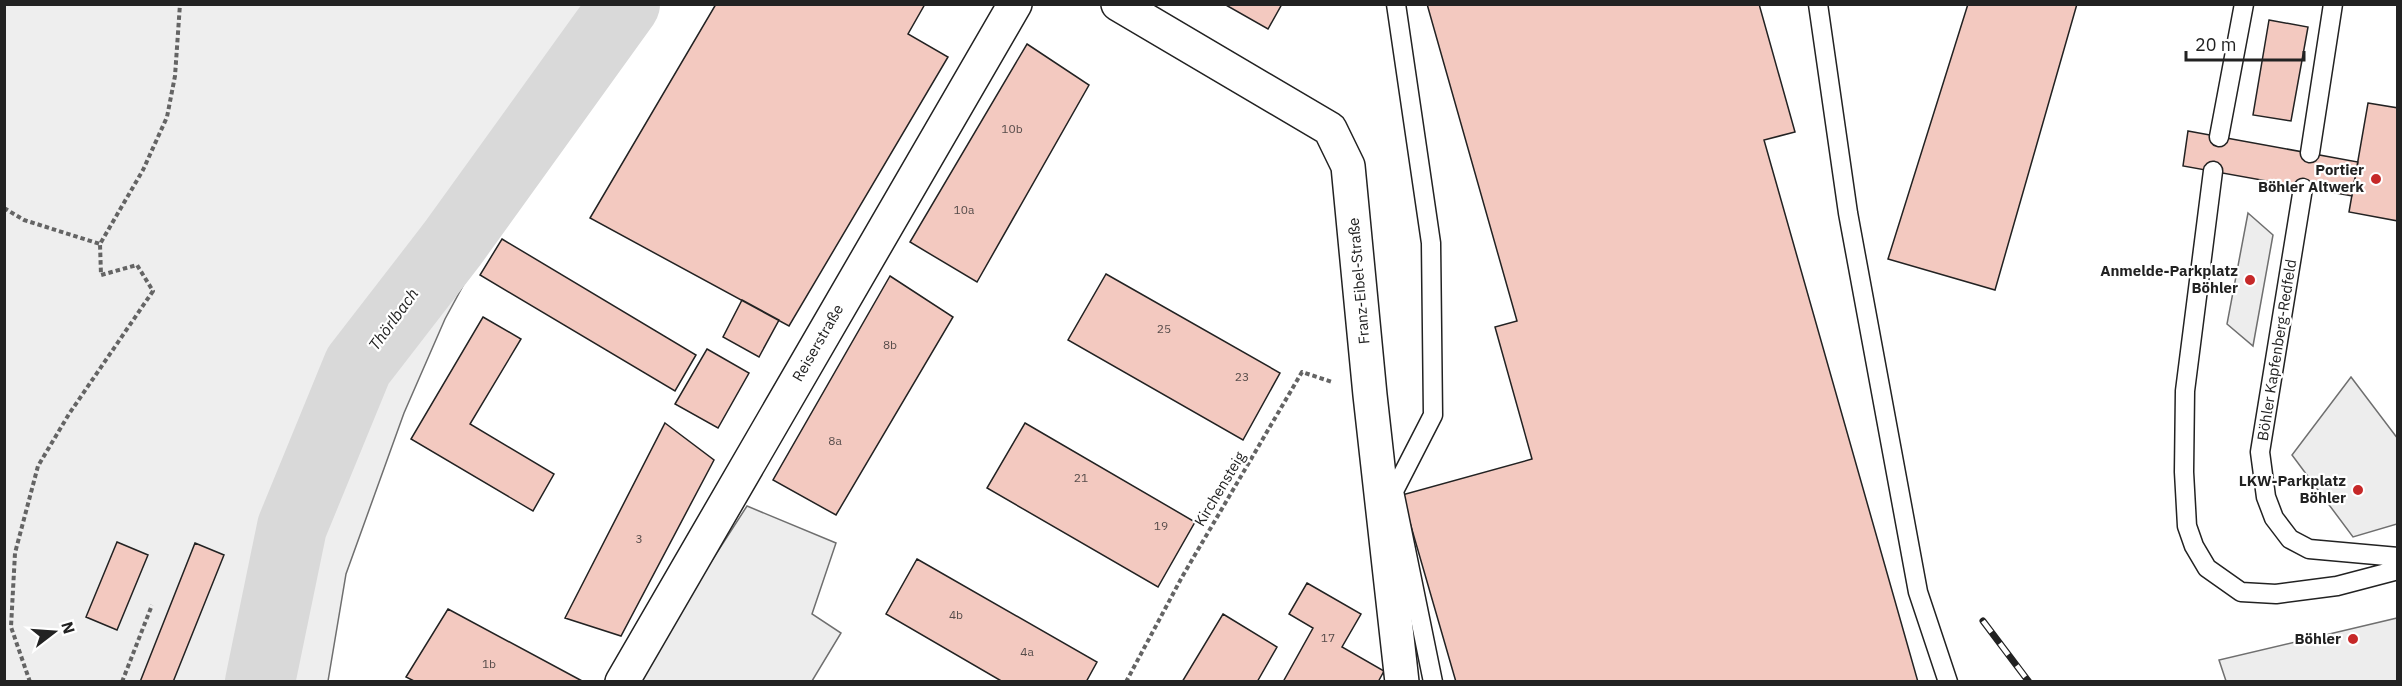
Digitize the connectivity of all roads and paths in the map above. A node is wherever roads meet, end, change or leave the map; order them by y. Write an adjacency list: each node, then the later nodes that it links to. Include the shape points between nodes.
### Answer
1 (180, 4): 13 (path, via 175,76 167,117 143,170)
2 (1015, 4): 20 (street, Reiserstraße)
3 (1118, 4): 14 (street, Franz-Eibel-Straße, via 1330,129 1348,166)
4 (1396, 4): 23 (lane, via 1431,243 1433,414 1394,491)
5 (1818, 4): 24 (lane, via 1848,213 1918,592)
6 (2244, 4): 8 (lane)
7 (2333, 4): 9 (lane)
8 (2219, 137)
9 (2310, 153)
10 (2213, 171): 16 (lane, via 2185,391 2187,526 2194,546 2206,568 2241,592 2276,594 2337,586)
11 (2303, 188): 15 (lane, Böhler Kapfenberg-Redfeld, via 2260,452 2266,497 2274,518 2290,539 2309,549)
12 (4, 208): 13 (path, via 24,220)
13 (100, 244): 18 (path, via 101,275 137,266 153,291 38,466 15,553 11,627)
14 (1370, 395): 21 (path, Kirchensteig, via 1302,372 1182,576); 22 (street, Franz-Eibel-Straße)
15 (2397, 556)
16 (2397, 570)
17 (152, 604): 19 (path)
18 (30, 681)
19 (122, 681)
20 (622, 681)
21 (1126, 681)
22 (1402, 681)
23 (1433, 681)
24 (1948, 681)

